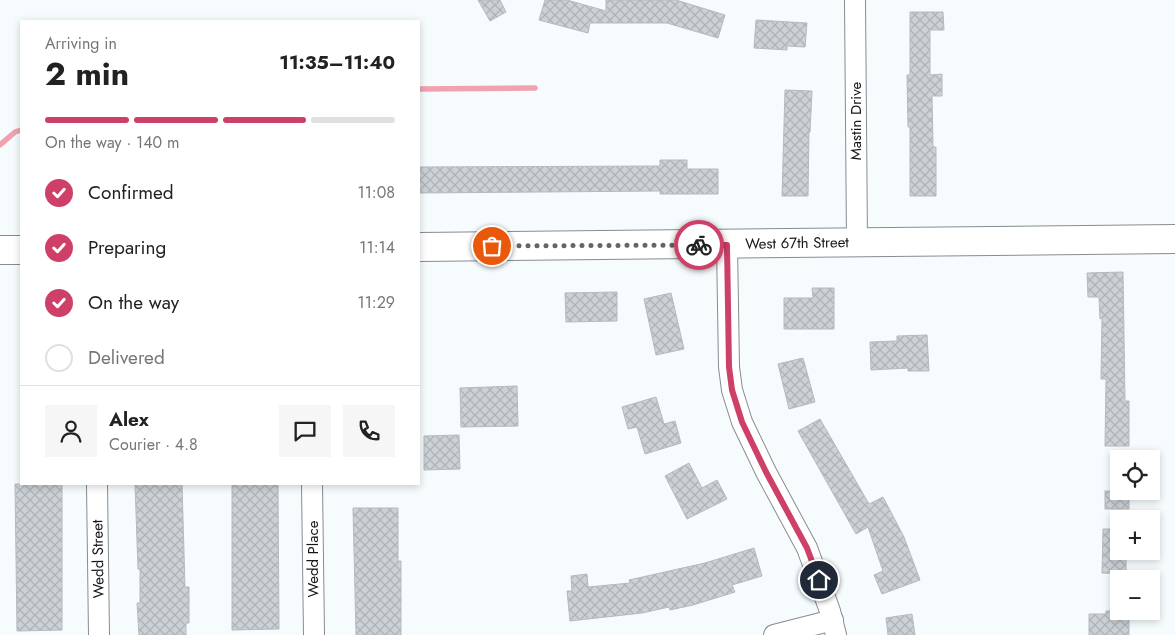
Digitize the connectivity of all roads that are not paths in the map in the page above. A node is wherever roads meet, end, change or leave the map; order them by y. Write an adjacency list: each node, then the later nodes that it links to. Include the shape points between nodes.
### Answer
1 (856, 0): 3 (street, Mastin Drive)
2 (1175, 239): 3 (street, West 67th Street)
3 (857, 242): 4 (street, West 67th Street)
4 (727, 245): 5 (street, West 67th Street); 10 (street, via 732,390 742,422 807,548)
5 (420, 247)
6 (0, 250): 7 (street)
7 (20, 250)
8 (97, 485): 11 (street, Wedd Street)
9 (312, 485): 12 (street, Wedd Place)
10 (834, 627): 13 (street)
11 (99, 635)
12 (314, 635)
13 (774, 635)

